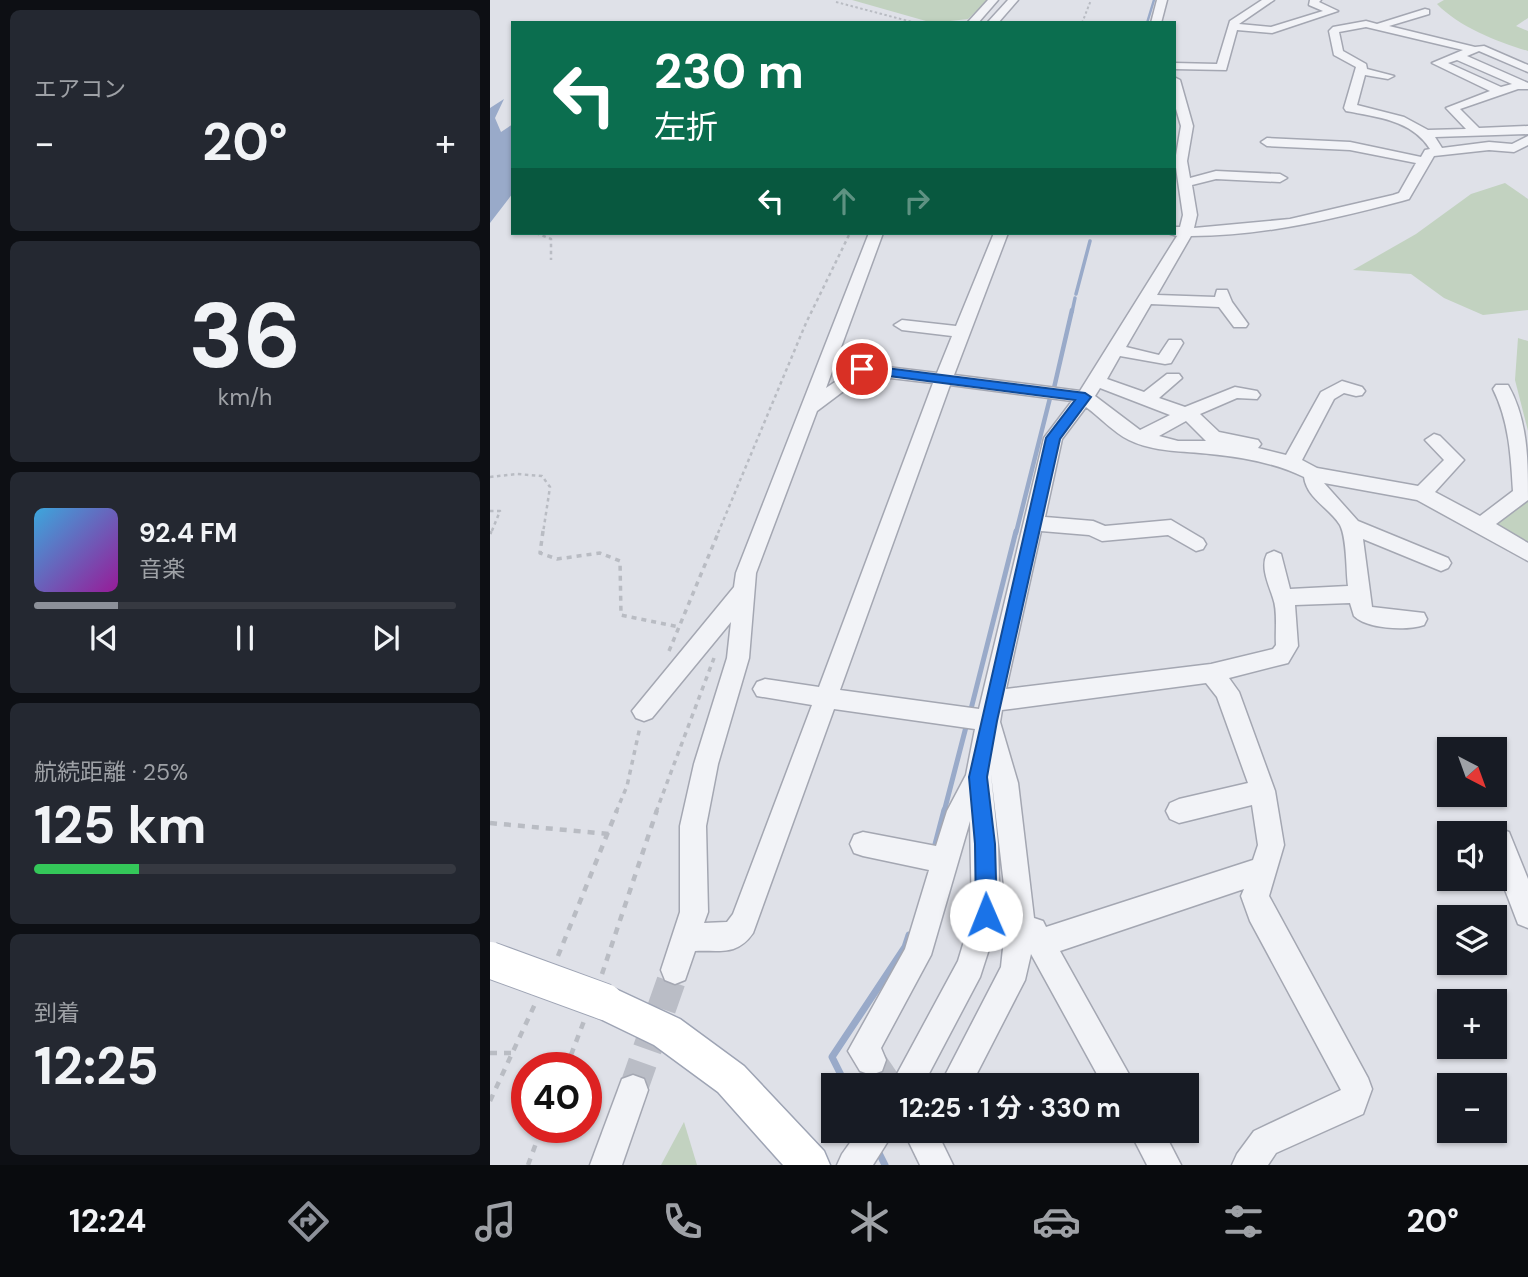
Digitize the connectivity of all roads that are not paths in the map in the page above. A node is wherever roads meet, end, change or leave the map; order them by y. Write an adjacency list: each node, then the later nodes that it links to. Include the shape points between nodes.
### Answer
1 (993, 0): 7 (street)
2 (1013, 0): 8 (street)
3 (1162, 0): 9 (street)
4 (1269, 0): 10 (street)
5 (1316, 0): 10 (street, via 1312,3 1333,12 1272,30)
6 (1426, 12): 11 (street)
7 (974, 21)
8 (994, 21)
9 (1157, 21)
10 (1233, 27): 14 (street, via 1222,68)
11 (1378, 27): 12 (street); 16 (street, via 1358,23 1334,31 1338,53 1362,66)
12 (1481, 48): 13 (street); 15 (street)
13 (1458, 56): 18 (street); 20 (street, via 1438,63)
14 (1176, 66)
15 (1528, 69)
16 (1360, 71): 17 (street); 23 (street, via 1350,108 1388,115)
17 (1388, 76)
18 (1527, 86): 20 (street)
19 (1176, 87): 24 (street, via 1187,126)
20 (1500, 91): 22 (street, via 1451,108)
21 (1528, 130): 22 (street)
22 (1476, 132): 23 (street)
23 (1425, 134): 28 (street)
24 (1180, 135): 35 (street)
25 (1528, 139): 27 (street)
26 (1267, 142): 29 (street, via 1288,148 1350,146)
27 (1521, 149): 28 (street, via 1489,146)
28 (1438, 151): 30 (street)
29 (1377, 152): 30 (street); 31 (street)
30 (1423, 161): 36 (street, via 1404,196 1393,200 1315,218)
31 (1369, 164)
32 (1233, 169): 33 (street)
33 (1216, 175): 34 (street); 35 (street)
34 (1280, 178)
35 (1181, 185): 36 (street)
36 (1183, 226): 39 (street)
37 (875, 235): 53 (street)
38 (1000, 235): 42 (street)
39 (1147, 299): 40 (street, via 1223,298); 44 (street)
40 (1240, 324)
41 (902, 325): 42 (street)
42 (962, 332): 45 (street)
43 (1175, 343): 44 (street, via 1165,359 1159,360)
44 (1116, 350): 47 (street)
45 (944, 378): 51 (street); 53 (street, via 862,369); 75 (street)
46 (1173, 378): 52 (street)
47 (1097, 381): 51 (street); 52 (street)
48 (1502, 389): 61 (street, via 1509,401)
49 (1356, 391): 58 (street, via 1342,386 1327,396)
50 (1251, 395): 54 (street, via 1236,393)
51 (1085, 397): 55 (street); 62 (street, via 1053,438)
52 (1148, 398): 54 (street)
53 (807, 410): 69 (street)
54 (1185, 414): 55 (street); 57 (street, via 1213,437)
55 (1142, 437): 58 (street, via 1178,447 1247,452)
56 (1434, 440): 60 (street, via 1455,460)
57 (1252, 444)
58 (1291, 463): 59 (street)
59 (1313, 474): 60 (street); 64 (street, via 1315,488)
60 (1422, 494): 63 (street)
61 (1525, 494): 63 (street)
62 (1034, 523): 65 (street, via 1093,528 1102,534 1171,527); 77 (street)
63 (1481, 525): 66 (street)
64 (1351, 526): 68 (street); 70 (street)
65 (1196, 544)
66 (1528, 553)
67 (1274, 558): 71 (street)
68 (1441, 563)
69 (745, 581): 76 (street); 87 (street, via 738,658 693,826 694,912)
70 (1360, 594): 71 (street); 72 (street, via 1368,616)
71 (1284, 597): 73 (street, via 1287,646 1280,657)
72 (1416, 619)
73 (1211, 673): 77 (street); 79 (street, via 1227,692)
74 (765, 689): 75 (street)
75 (826, 699): 77 (street); 87 (street, via 743,923 734,936)
76 (644, 711)
77 (990, 711): 78 (street); 85 (street, via 1006,783)
78 (978, 777): 83 (street); 92 (street, via 986,915 970,967)
79 (1263, 791): 80 (street); 84 (street, via 1271,845)
80 (1179, 811)
81 (863, 844): 83 (street)
82 (1507, 859): 86 (street)
83 (943, 860): 91 (street, via 917,955 863,1051)
84 (1262, 870): 88 (street); 98 (street, via 1255,896 1261,911 1357,1089 1352,1103 1265,1142)
85 (1021, 911): 88 (street); 93 (street, via 1015,970)
86 (1528, 914)
87 (685, 937): 90 (street)
88 (1041, 943): 94 (street)
89 (490, 960): 100 (main road, bridge, via 605,1002 667,1032 730,1079)
90 (675, 970)
91 (871, 1060)
92 (913, 1073)
93 (961, 1073)
94 (1113, 1073)
95 (633, 1090): 99 (street)
96 (869, 1143): 101 (street)
97 (1152, 1143): 102 (street)
98 (1252, 1163)
99 (606, 1165)
100 (810, 1165)
101 (853, 1165)
102 (1165, 1165)

